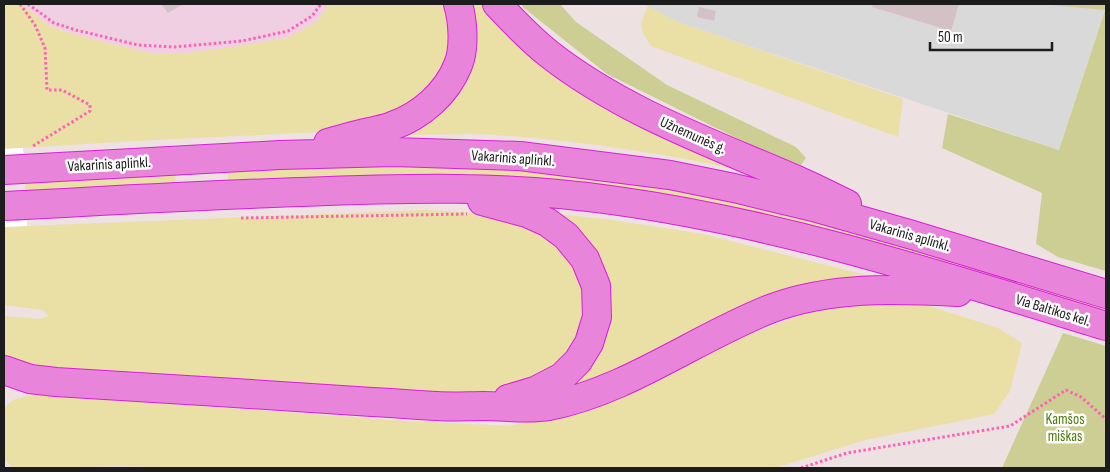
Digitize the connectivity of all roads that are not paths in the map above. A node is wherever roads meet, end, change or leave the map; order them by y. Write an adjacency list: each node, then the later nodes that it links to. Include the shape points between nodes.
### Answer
1 (458, 4): 3 (highway, via 463,42 459,64 434,101 414,116 392,126)
2 (497, 4): 7 (highway, Užnemunės g., via 548,53 589,82 637,109)
3 (280, 155): 4 (highway, Vakarinis aplinkl.); 7 (highway, Vakarinis aplinkl., via 404,152 520,156 598,165 734,188)
4 (14, 169)
5 (438, 188): 6 (highway, Vakarinis aplinkl.); 9 (highway, Vakarinis aplinkl., via 609,199 701,214 872,256); 13 (highway, via 548,222 566,236 585,259 596,286 597,317 589,343 578,361 562,377 535,391)
6 (15, 205)
7 (910, 234): 8 (highway, Vakarinis aplinkl.)
8 (1011, 265): 10 (highway, Via Baltikos kel.)
9 (1000, 294): 11 (highway, Via Baltikos kel.); 13 (highway, via 891,289 834,292 772,308 743,320 617,384 581,397 547,406)
10 (1106, 294)
11 (1106, 326)
12 (4, 370): 13 (highway, via 30,379 56,382 439,406)
13 (485, 406)

